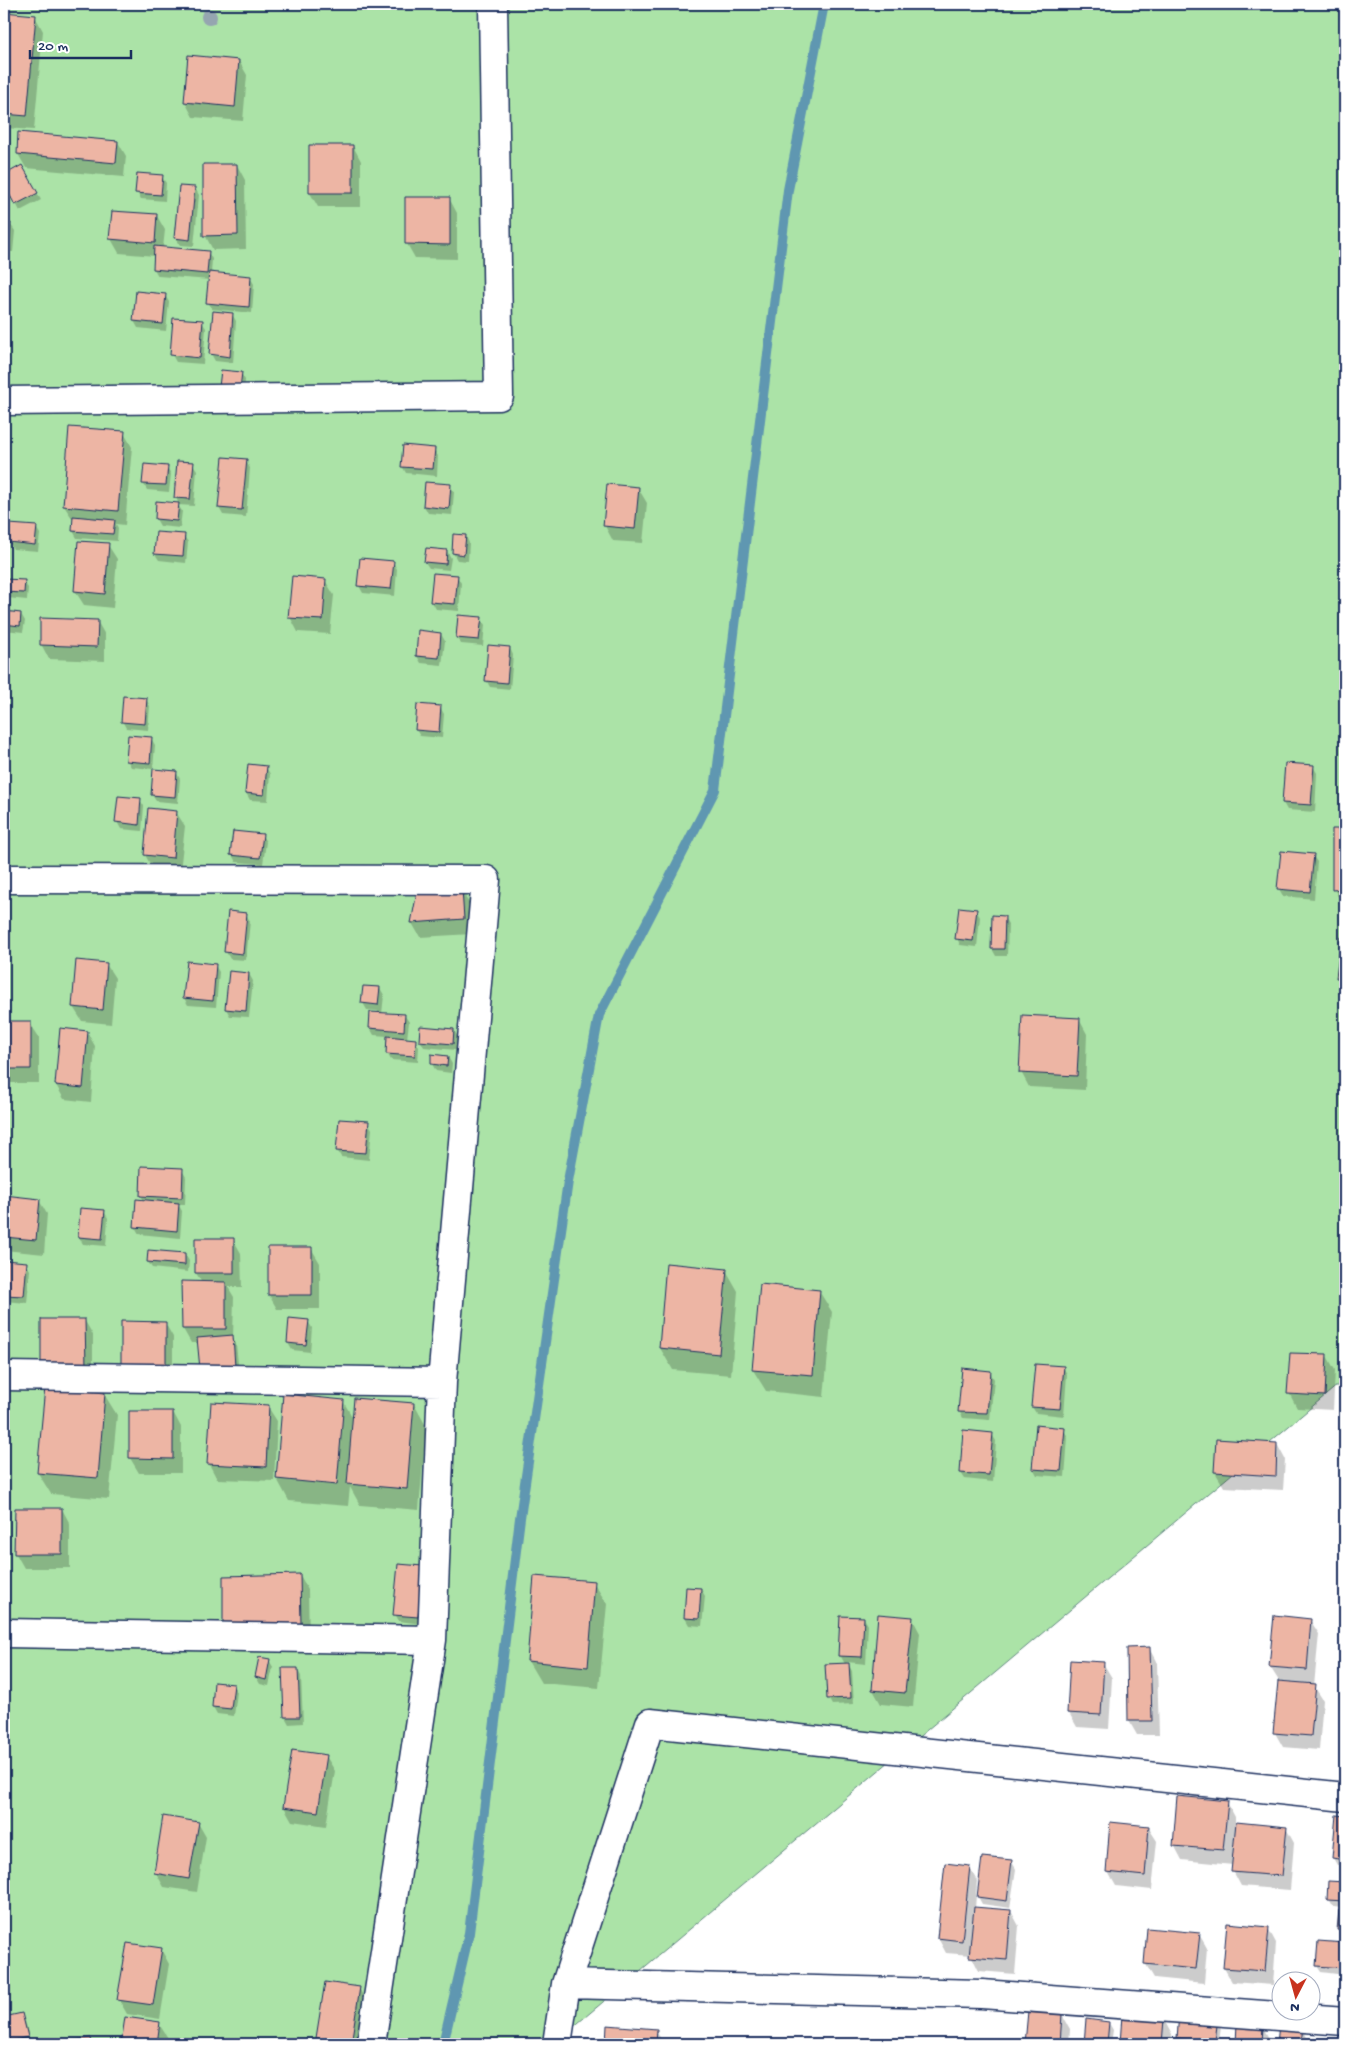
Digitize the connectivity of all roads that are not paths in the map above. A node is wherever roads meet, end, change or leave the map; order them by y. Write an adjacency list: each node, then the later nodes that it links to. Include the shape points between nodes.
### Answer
1 (494, 4): 2 (street, via 499,396)
2 (4, 401)
3 (4, 879): 5 (street, via 486,880)
4 (4, 1376): 5 (street)
5 (442, 1382): 7 (street)
6 (4, 1633): 7 (street)
7 (432, 1640): 11 (street)
8 (1345, 1796): 9 (street, via 650,1724)
9 (566, 1984): 10 (street, via 982,1994); 12 (street)
10 (1345, 2020)
11 (371, 2044)
12 (557, 2044)

